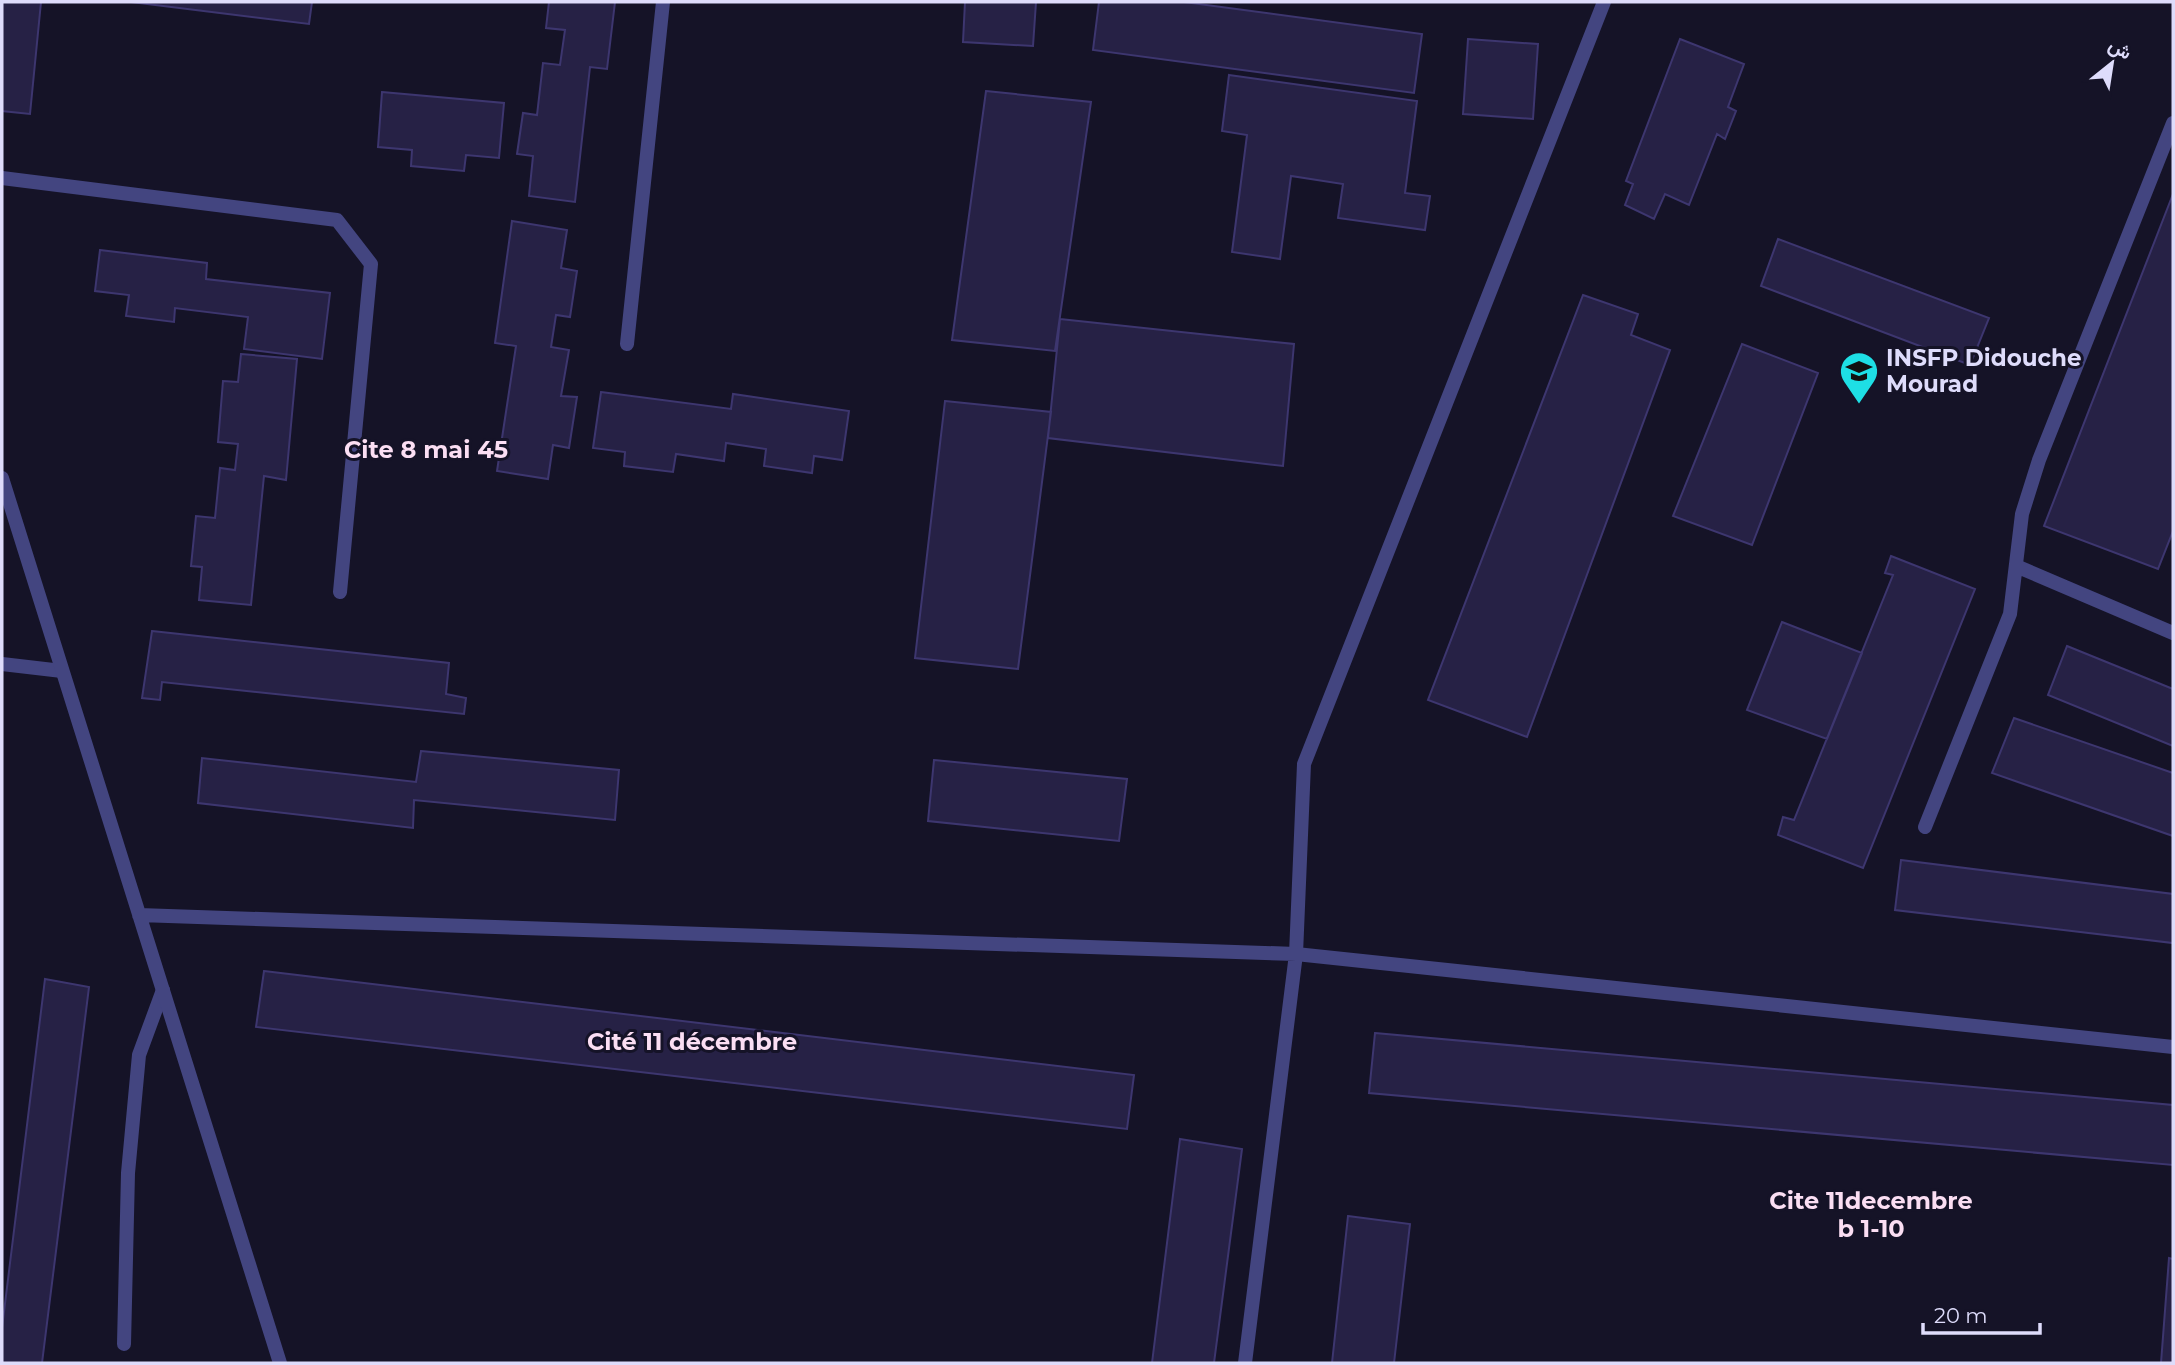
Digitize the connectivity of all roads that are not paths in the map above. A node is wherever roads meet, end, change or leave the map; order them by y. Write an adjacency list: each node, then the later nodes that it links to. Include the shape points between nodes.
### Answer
1 (663, 2): 5 (street)
2 (1604, 2): 14 (street, via 1304,764)
3 (2173, 123): 7 (street, via 2039,460 2022,514)
4 (2, 178): 8 (street, via 337,220 371,264)
5 (626, 344)
6 (2, 478): 11 (street)
7 (2016, 566): 9 (street); 12 (street, via 2010,614)
8 (340, 592)
9 (2173, 633)
10 (2, 664): 11 (street)
11 (62, 670): 13 (street)
12 (1925, 827)
13 (139, 915): 14 (street); 15 (street)
14 (1296, 954): 16 (street); 19 (street)
15 (163, 990): 17 (street, via 139,1055 128,1173); 18 (street)
16 (2173, 1047)
17 (124, 1343)
18 (280, 1363)
19 (1245, 1363)

